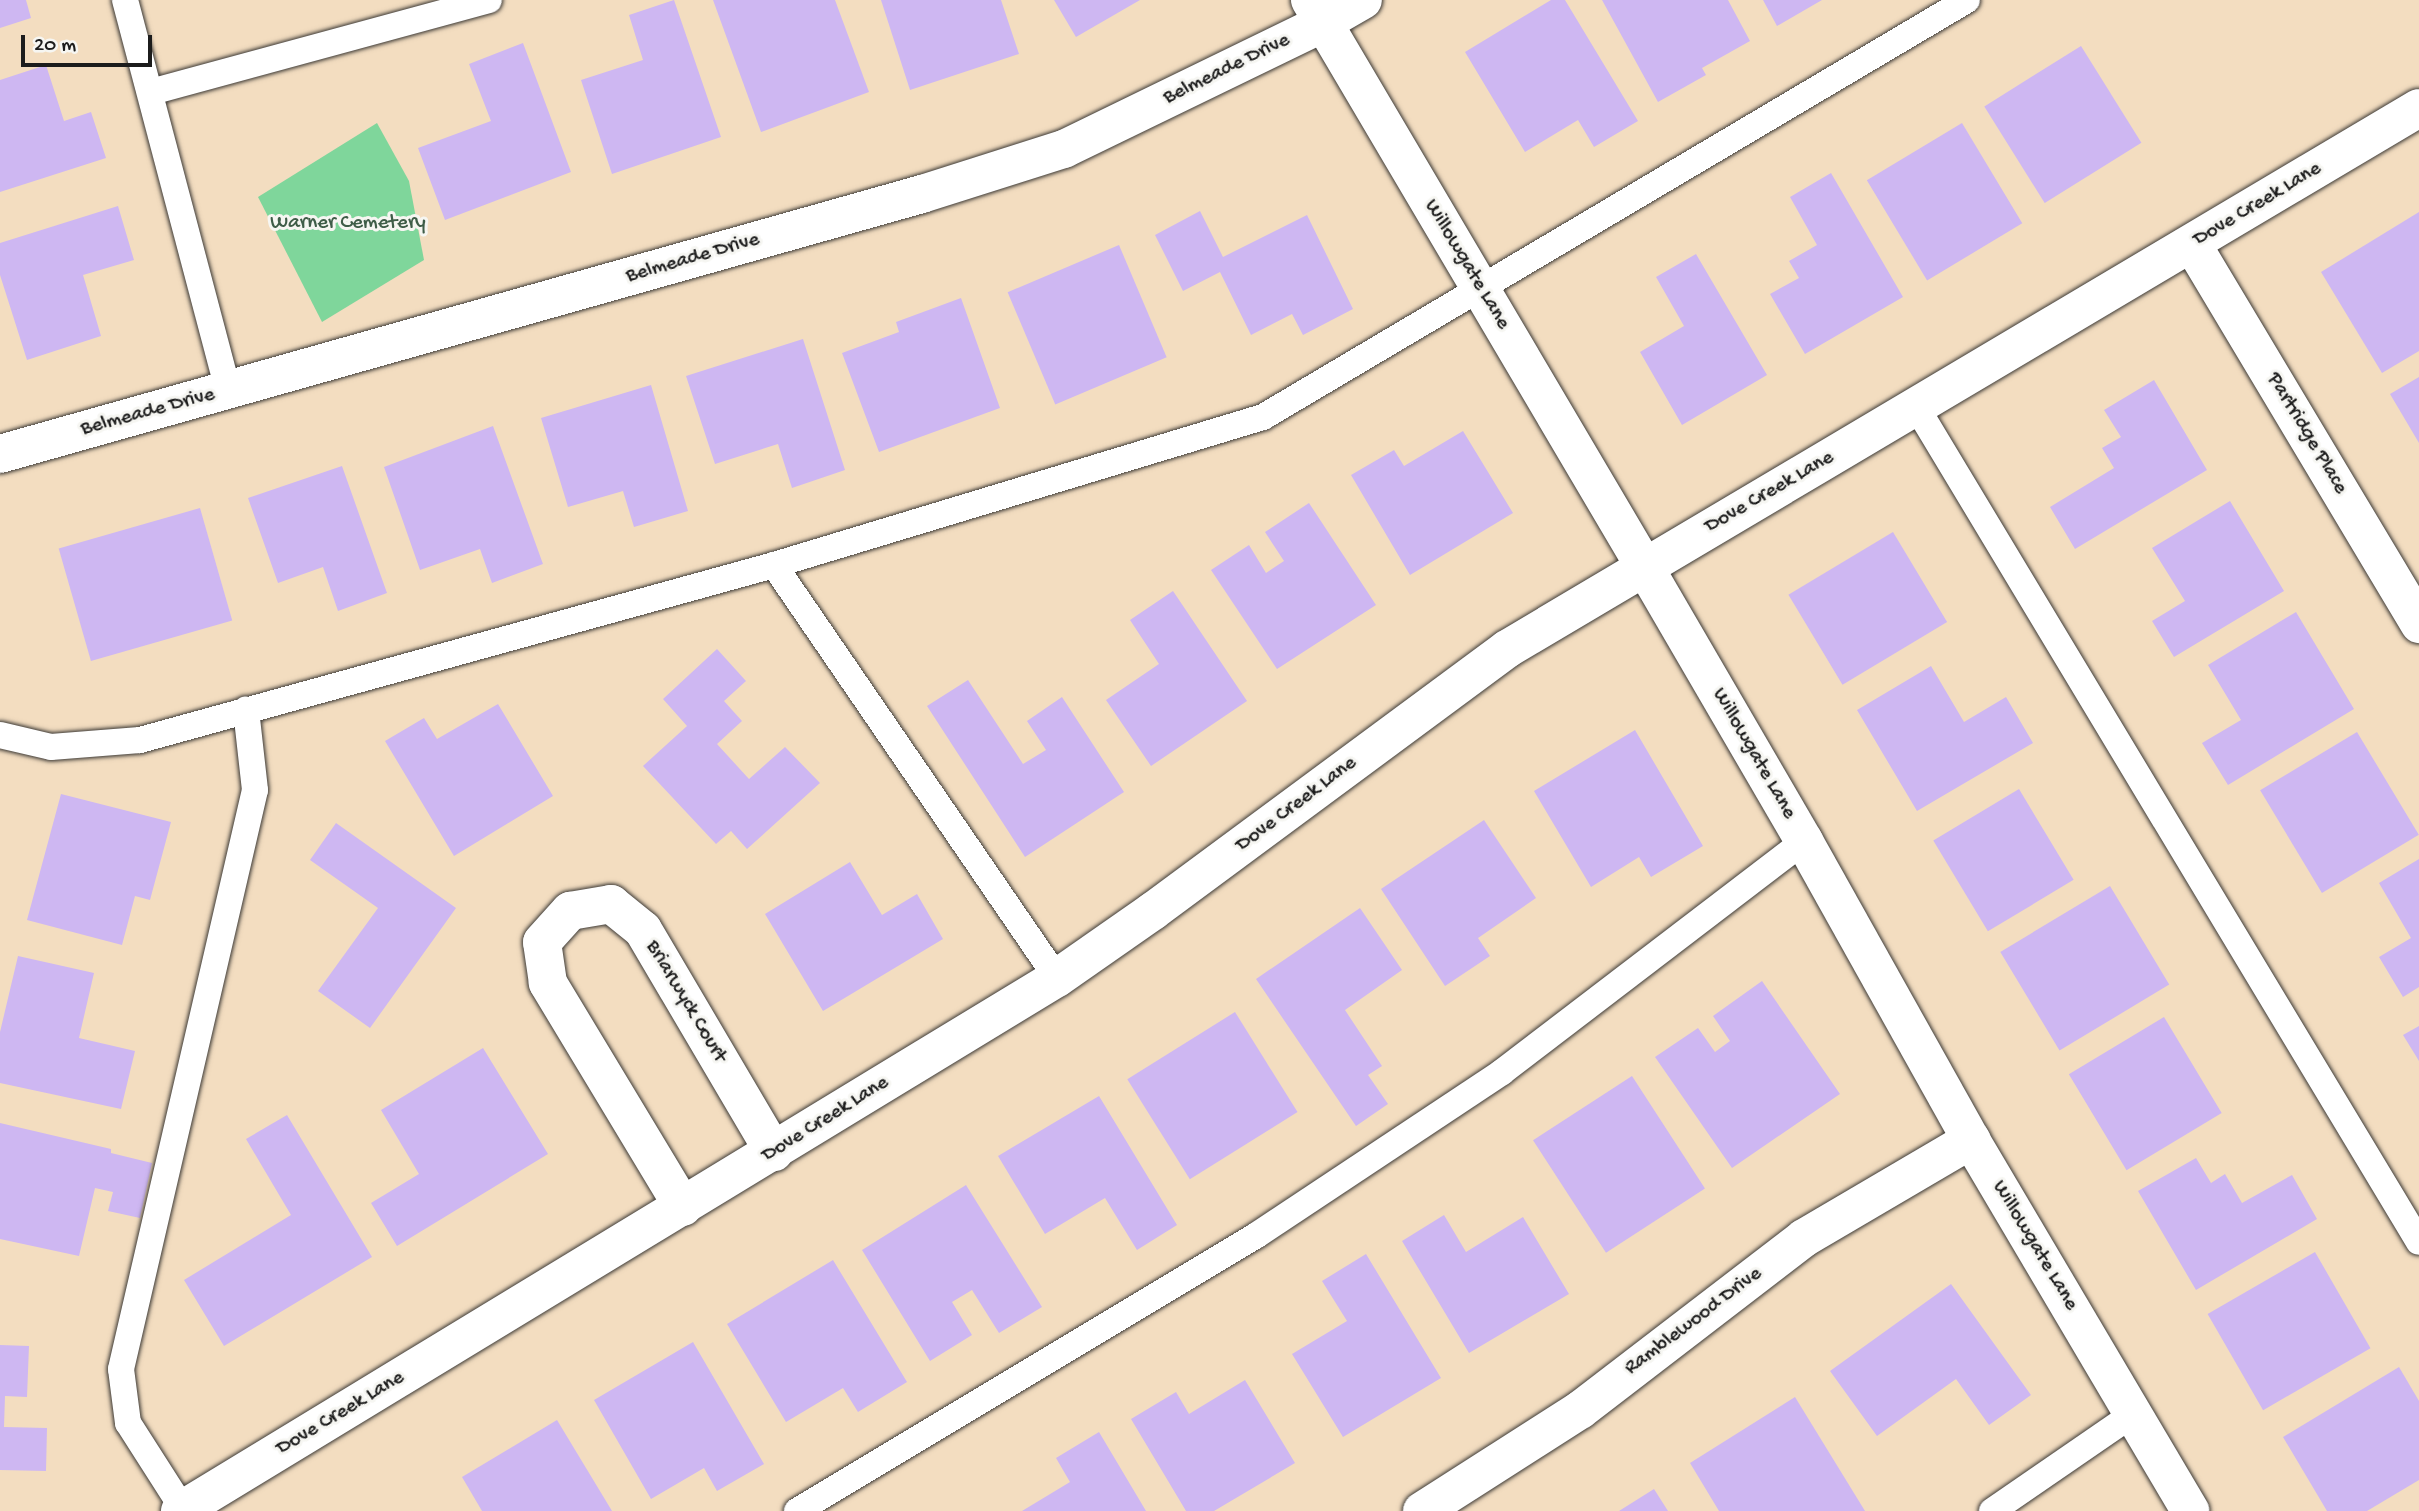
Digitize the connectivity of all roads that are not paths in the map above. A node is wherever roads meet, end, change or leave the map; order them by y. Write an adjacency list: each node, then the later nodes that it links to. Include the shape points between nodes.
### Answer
1 (125, 0): 6 (lane)
2 (489, 0): 6 (lane)
3 (1363, 0): 5 (street, Belmeade Drive)
4 (1967, 0): 9 (lane)
5 (1316, 12): 9 (street, Willowgate Lane); 10 (street, Belmeade Drive, via 1064,149 922,194)
6 (151, 92): 10 (lane)
7 (2419, 108): 8 (street, Dove Creek Lane)
8 (2192, 244): 11 (street, Dove Creek Lane); 15 (street, Partridge Place)
9 (1481, 289): 13 (lane, via 1263,417); 14 (street, Willowgate Lane)
10 (228, 390): 12 (street, Belmeade Drive)
11 (1917, 408): 14 (street, Dove Creek Lane); 23 (lane)
12 (0, 454)
13 (774, 565): 16 (lane); 19 (lane)
14 (1644, 566): 18 (street, Willowgate Lane); 19 (street, Dove Creek Lane, via 1507,649)
15 (2419, 624)
16 (246, 710): 17 (lane, via 140,740 51,747); 25 (lane, via 255,790 121,1369 128,1423)
17 (0, 735)
18 (1804, 841): 20 (street, Willowgate Lane); 26 (lane, via 1467,1096 1257,1235)
19 (1057, 978): 21 (street, Dove Creek Lane)
20 (1971, 1140): 24 (street, Willowgate Lane); 27 (street, Ramblewood Drive, via 1804,1238 1580,1410)
21 (774, 1152): 22 (street, Dove Creek Lane); 22 (street, Briarwyck Court, via 643,930 611,905 570,911 542,942 548,983)
22 (683, 1207): 25 (street, Dove Creek Lane)
23 (2419, 1242)
24 (2133, 1415): 28 (lane); 29 (street, Willowgate Lane)
25 (182, 1510)
26 (797, 1511)
27 (1422, 1511)
28 (1992, 1511)
29 (2190, 1511)

